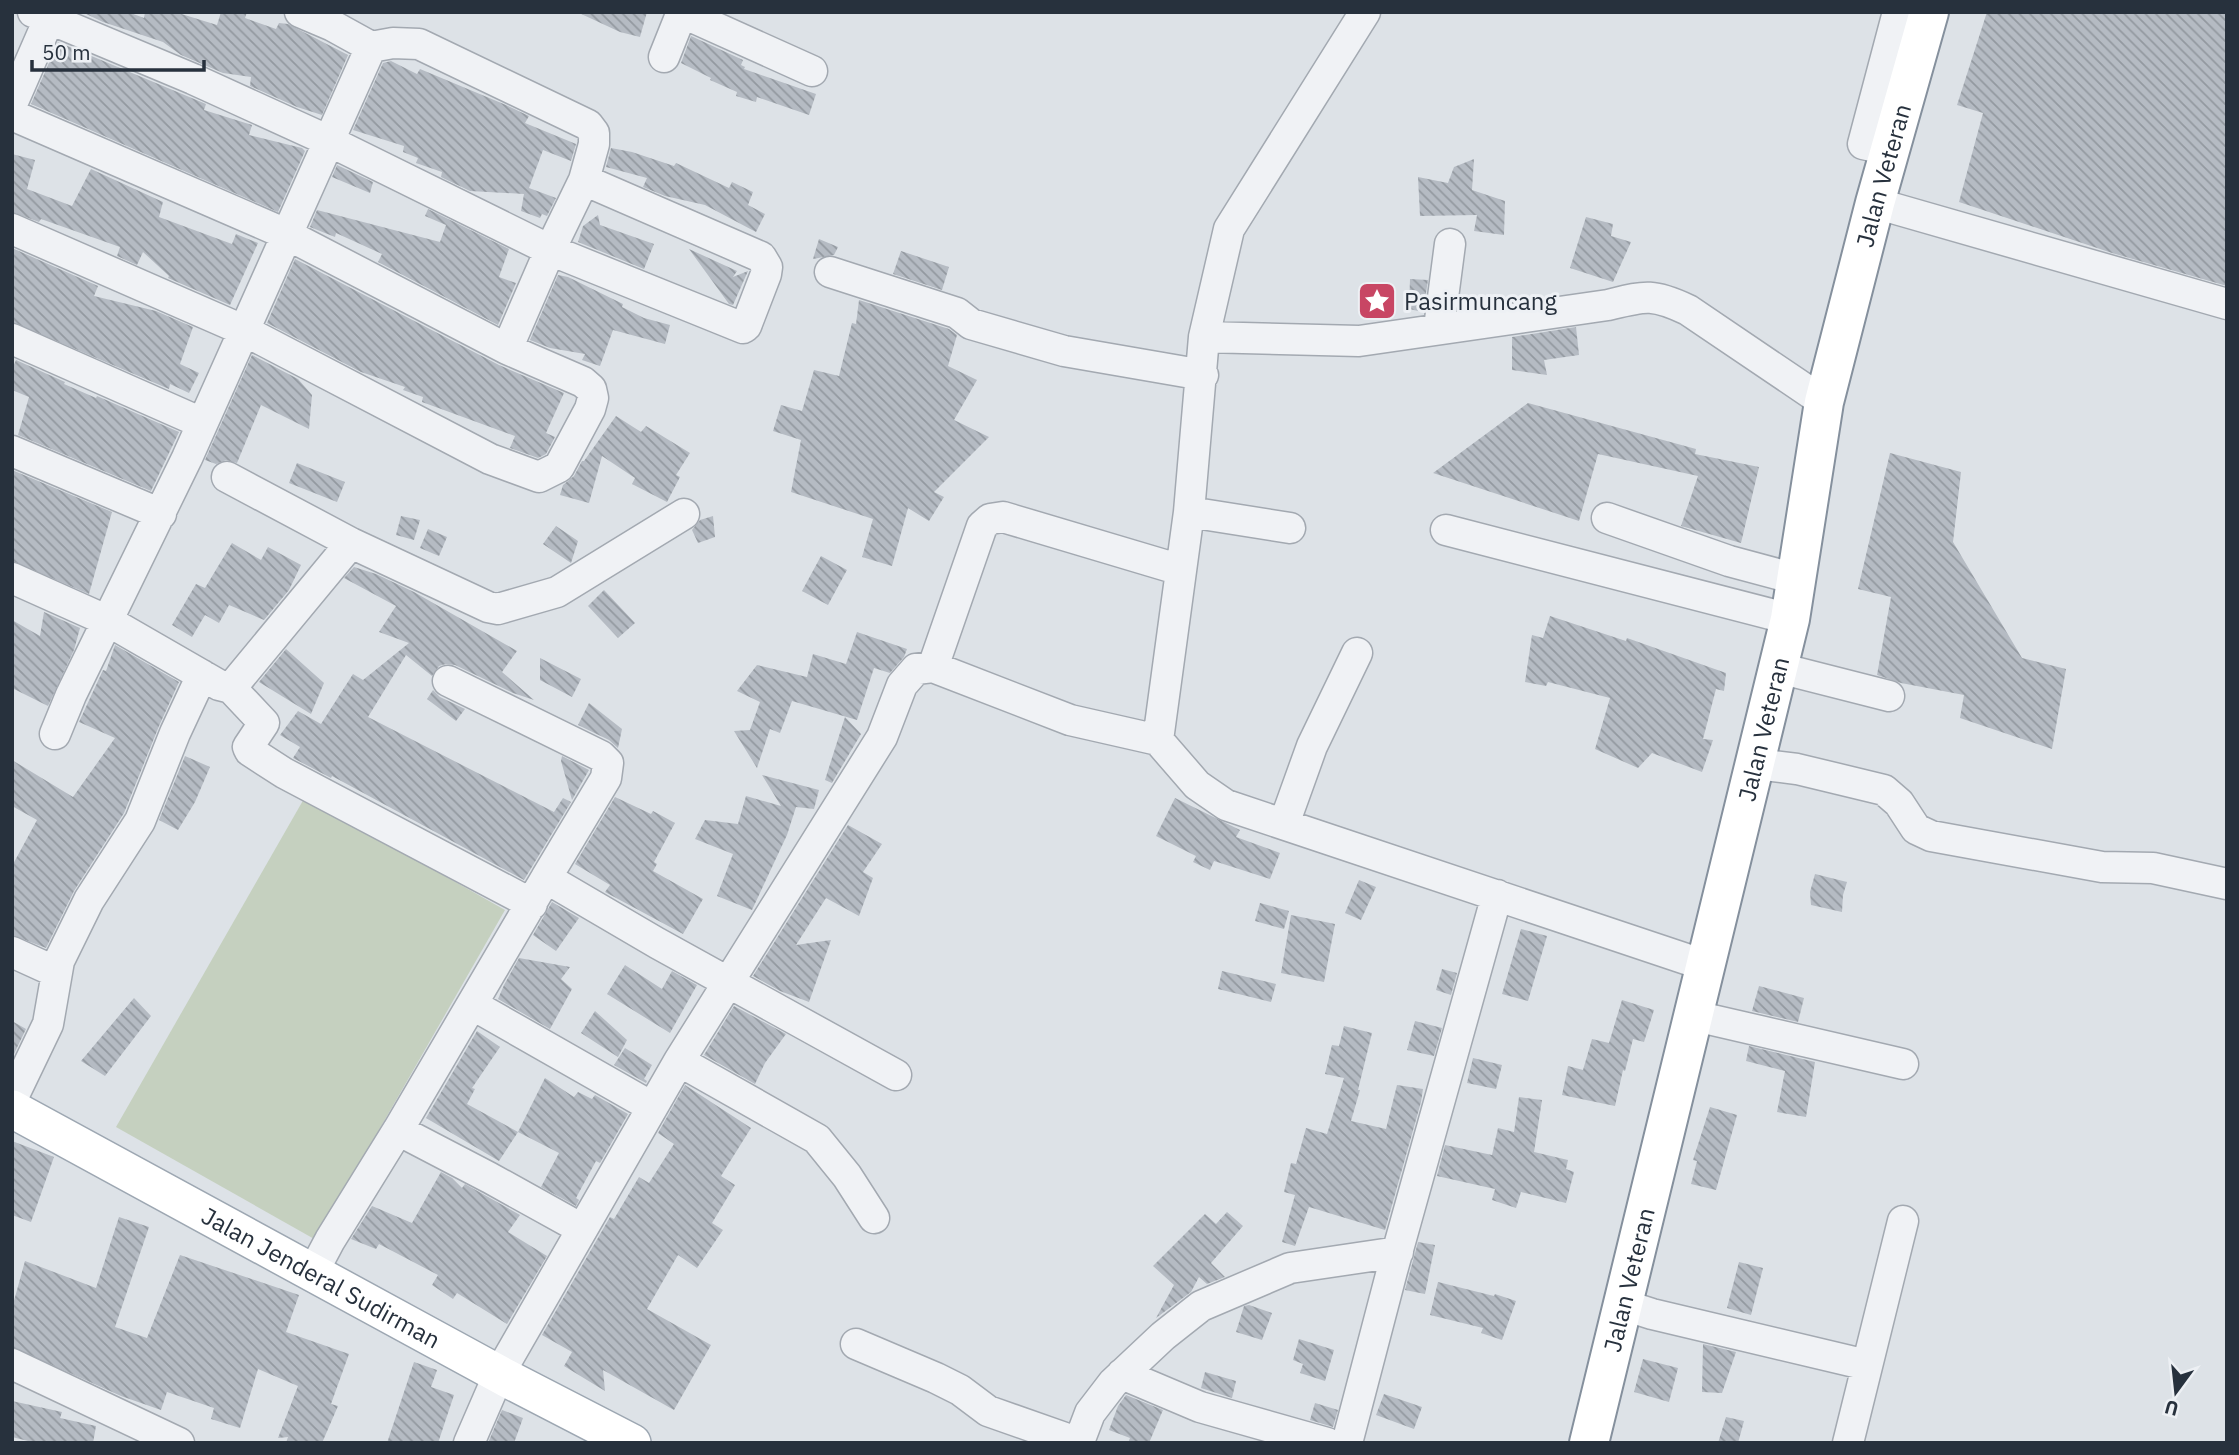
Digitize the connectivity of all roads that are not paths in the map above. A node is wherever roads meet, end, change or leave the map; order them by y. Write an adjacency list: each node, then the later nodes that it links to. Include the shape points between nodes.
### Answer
1 (300, 12): 7 (street)
2 (682, 12): 8 (street); 9 (street)
3 (1365, 12): 24 (street, via 1229,229)
4 (1898, 12): 13 (street, via 1863,144)
5 (1929, 12): 13 (highway, Jalan Veteran)
6 (45, 15): 10 (street); 12 (street)
7 (371, 47): 12 (street); 14 (street, via 419,44 588,125 594,144)
8 (664, 57)
9 (812, 71)
10 (12, 104)
11 (12, 115): 17 (street)
12 (328, 141): 17 (street); 19 (street)
13 (1890, 150): 15 (highway, Jalan Veteran)
14 (584, 180): 19 (street); 19 (street, via 761,257 766,274 746,326)
15 (1875, 203): 21 (street); 28 (highway, Jalan Veteran)
16 (12, 229): 23 (street)
17 (286, 234): 23 (street); 26 (street)
18 (1450, 244): 22 (street)
19 (550, 250): 26 (street)
20 (830, 272): 27 (street, via 957,313 971,324 1064,351)
21 (2227, 304)
22 (1439, 328): 24 (street, via 1359,341); 28 (street, via 1655,298 1688,310)
23 (243, 330): 26 (street, via 490,459 539,477 559,467 590,410 591,389); 29 (street)
24 (1204, 337): 27 (street)
25 (12, 339): 29 (street)
26 (507, 349)
27 (1203, 375): 32 (street)
28 (1824, 402): 40 (highway, Jalan Veteran)
29 (202, 423): 33 (street)
30 (12, 451): 33 (street)
31 (227, 477): 38 (street)
32 (1189, 512): 36 (street); 39 (street)
33 (160, 514): 43 (street)
34 (684, 514): 38 (street, via 557,592 498,609)
35 (1607, 518): 40 (street)
36 (1290, 528)
37 (1446, 530): 42 (street)
38 (351, 543): 49 (street)
39 (1181, 570): 45 (street, via 1003,517 990,519 982,526); 52 (street)
40 (1796, 579): 42 (highway, Jalan Veteran)
41 (14, 584): 43 (street)
42 (1790, 619): 46 (highway, Jalan Veteran)
43 (108, 621): 47 (street); 51 (street)
44 (1357, 653): 54 (street, via 1312,746)
45 (933, 667): 52 (street, via 1070,720); 62 (street, via 916,669 902,685 882,737)
46 (1779, 668): 50 (street); 53 (highway, Jalan Veteran)
47 (202, 675): 49 (street); 61 (street, via 140,821 89,900)
48 (448, 681): 55 (street, via 608,763 606,778)
49 (231, 688): 58 (street, via 264,723 250,743 250,751)
50 (1889, 696)
51 (54, 734)
52 (1158, 740): 54 (street, via 1197,785 1226,805)
53 (1756, 764): 56 (street, via 1884,790 1916,829 1931,836 2102,867 2154,868); 60 (highway, Jalan Veteran)
54 (1284, 824): 57 (street)
55 (546, 878): 58 (street); 62 (street)
56 (2227, 884)
57 (1497, 895): 60 (street); 75 (street)
58 (532, 904): 63 (street)
59 (12, 952): 61 (street)
60 (1706, 967): 64 (highway, Jalan Veteran)
61 (57, 972): 68 (street, via 48,1024)
62 (729, 983): 65 (street); 67 (street)
63 (473, 1005): 69 (street); 71 (street)
64 (1695, 1016): 66 (street); 77 (highway, Jalan Veteran)
65 (679, 1061): 69 (street); 72 (street, via 817,1139)
66 (1903, 1063)
67 (896, 1074)
68 (12, 1099)
69 (652, 1107): 74 (street)
70 (12, 1109): 76 (main road, Jalan Jenderal Sudirman)
71 (398, 1130): 74 (street); 76 (street)
72 (874, 1218)
73 (1903, 1222): 80 (street)
74 (582, 1229): 81 (street)
75 (1398, 1252): 82 (street, via 1290,1268 1243,1287 1201,1306); 88 (street)
76 (313, 1272): 81 (main road, Jalan Jenderal Sudirman)
77 (1624, 1305): 80 (street); 89 (highway, Jalan Veteran)
78 (856, 1343): 83 (street, via 960,1390 988,1411)
79 (12, 1364): 84 (street)
80 (1867, 1365): 90 (street)
81 (499, 1374): 85 (street); 86 (main road, Jalan Jenderal Sudirman)
82 (1122, 1374): 83 (street, via 1090,1413); 87 (street, via 1200,1407)
83 (1079, 1442)
84 (179, 1443)
85 (469, 1443)
86 (632, 1443)
87 (1327, 1443)
88 (1347, 1443)
89 (1589, 1443)
90 (1848, 1443)

